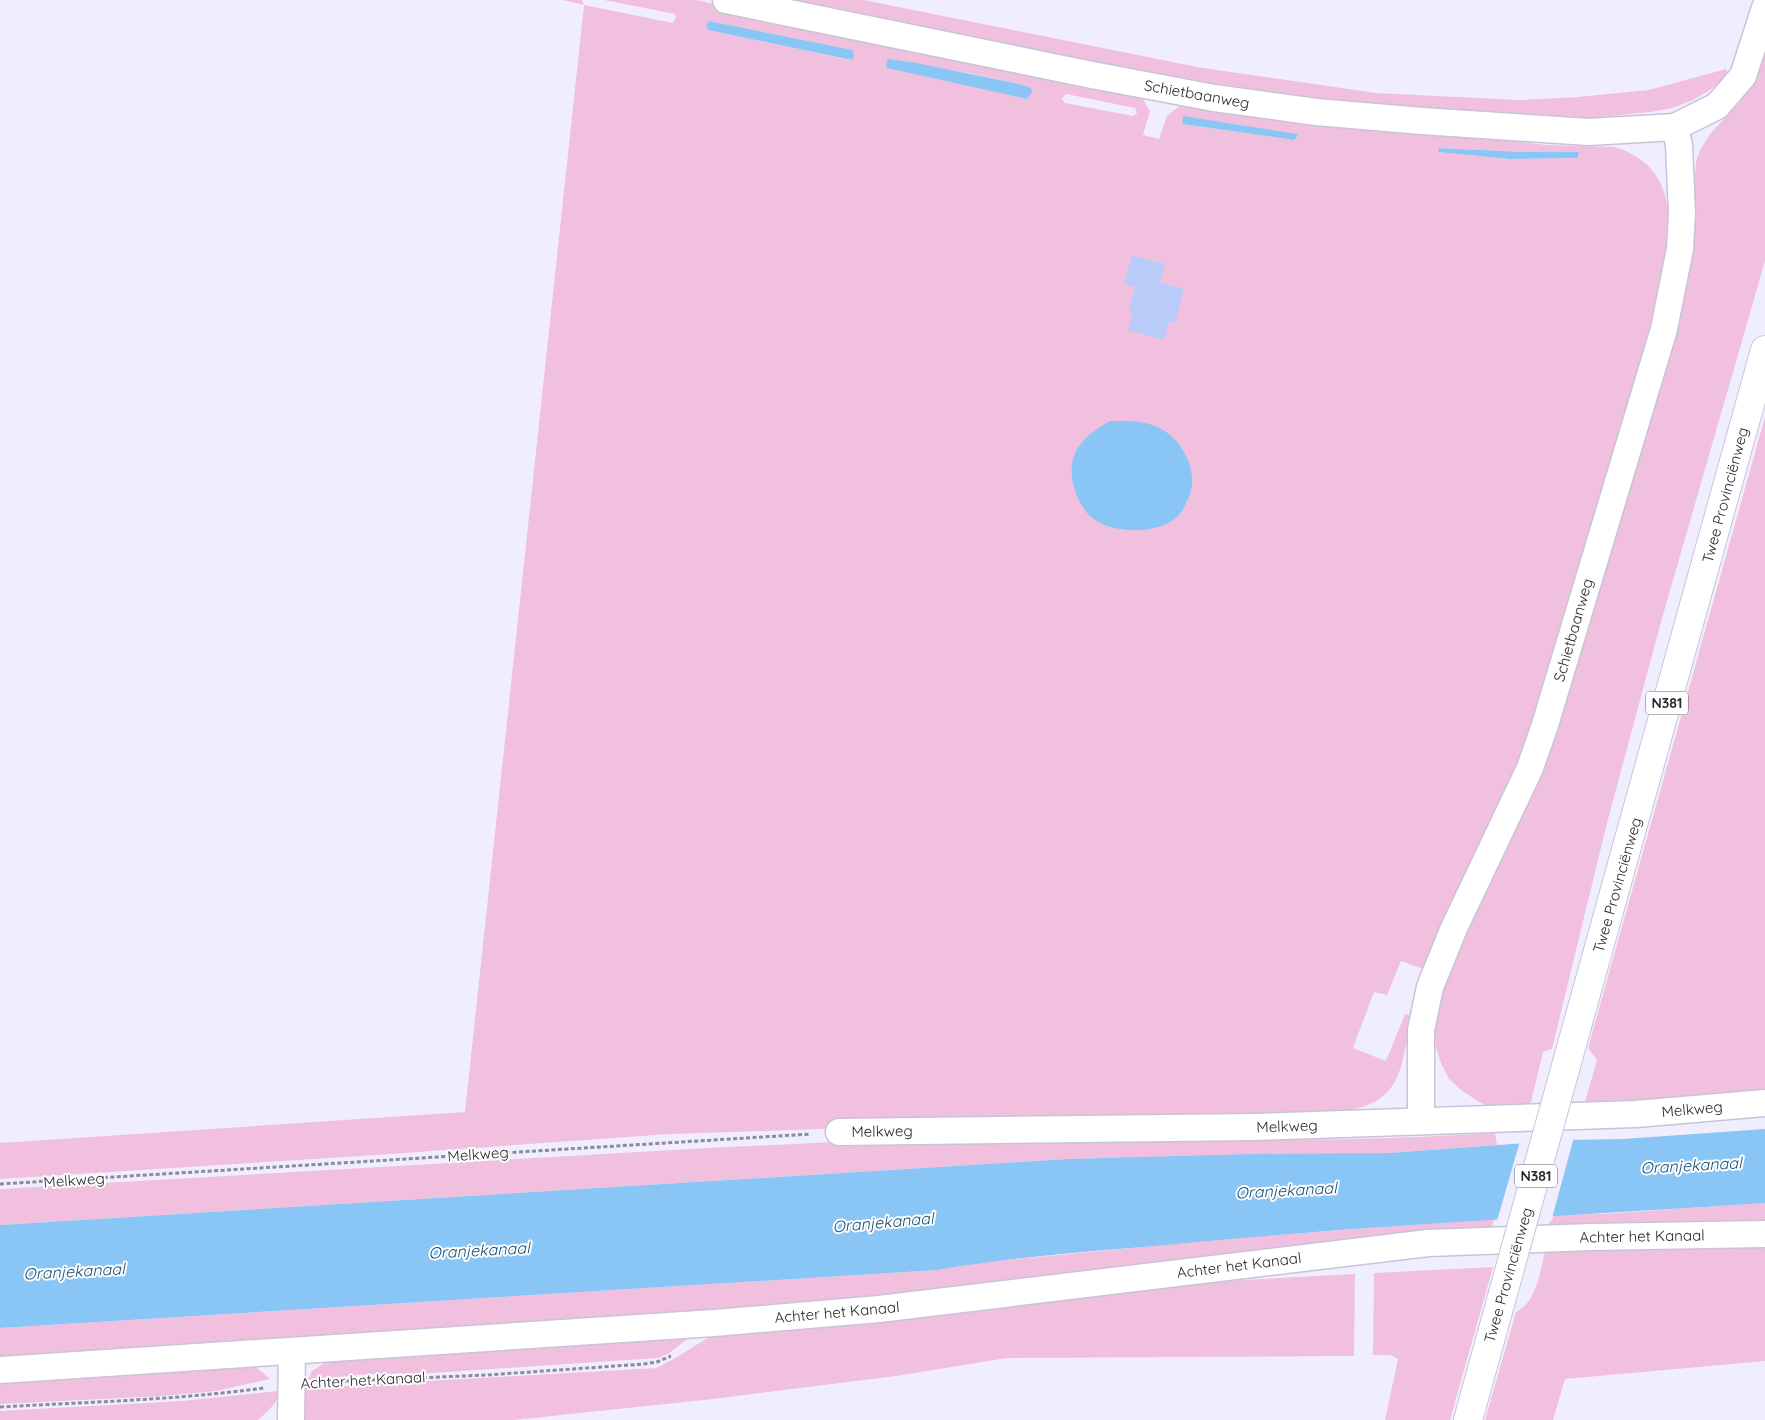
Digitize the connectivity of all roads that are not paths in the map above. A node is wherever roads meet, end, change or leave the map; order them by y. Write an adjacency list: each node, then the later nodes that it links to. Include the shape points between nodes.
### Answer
1 (726, 0): 3 (street, Schietbaanweg, via 1092,75 1214,98 1316,112 1589,132)
2 (1765, 8): 3 (street, Schietbaanweg, via 1742,76 1717,106)
3 (1675, 127): 6 (street, Schietbaanweg, via 1679,145 1682,214 1680,250 1664,329 1533,759 1454,928 1430,988 1421,1030)
4 (1765, 350): 12 (main road, Twee Provinciënweg / N381, bridge)
5 (1765, 1104): 6 (street, Melkweg, via 1636,1114)
6 (1420, 1121): 7 (street, Melkweg, via 1254,1127)
7 (839, 1132)
8 (1765, 1234): 9 (street, Achter het Kanaal, via 1428,1243 879,1309)
9 (292, 1352): 10 (street, Achter het Kanaal); 11 (street)
10 (0, 1370)
11 (292, 1420)
12 (1468, 1420)

